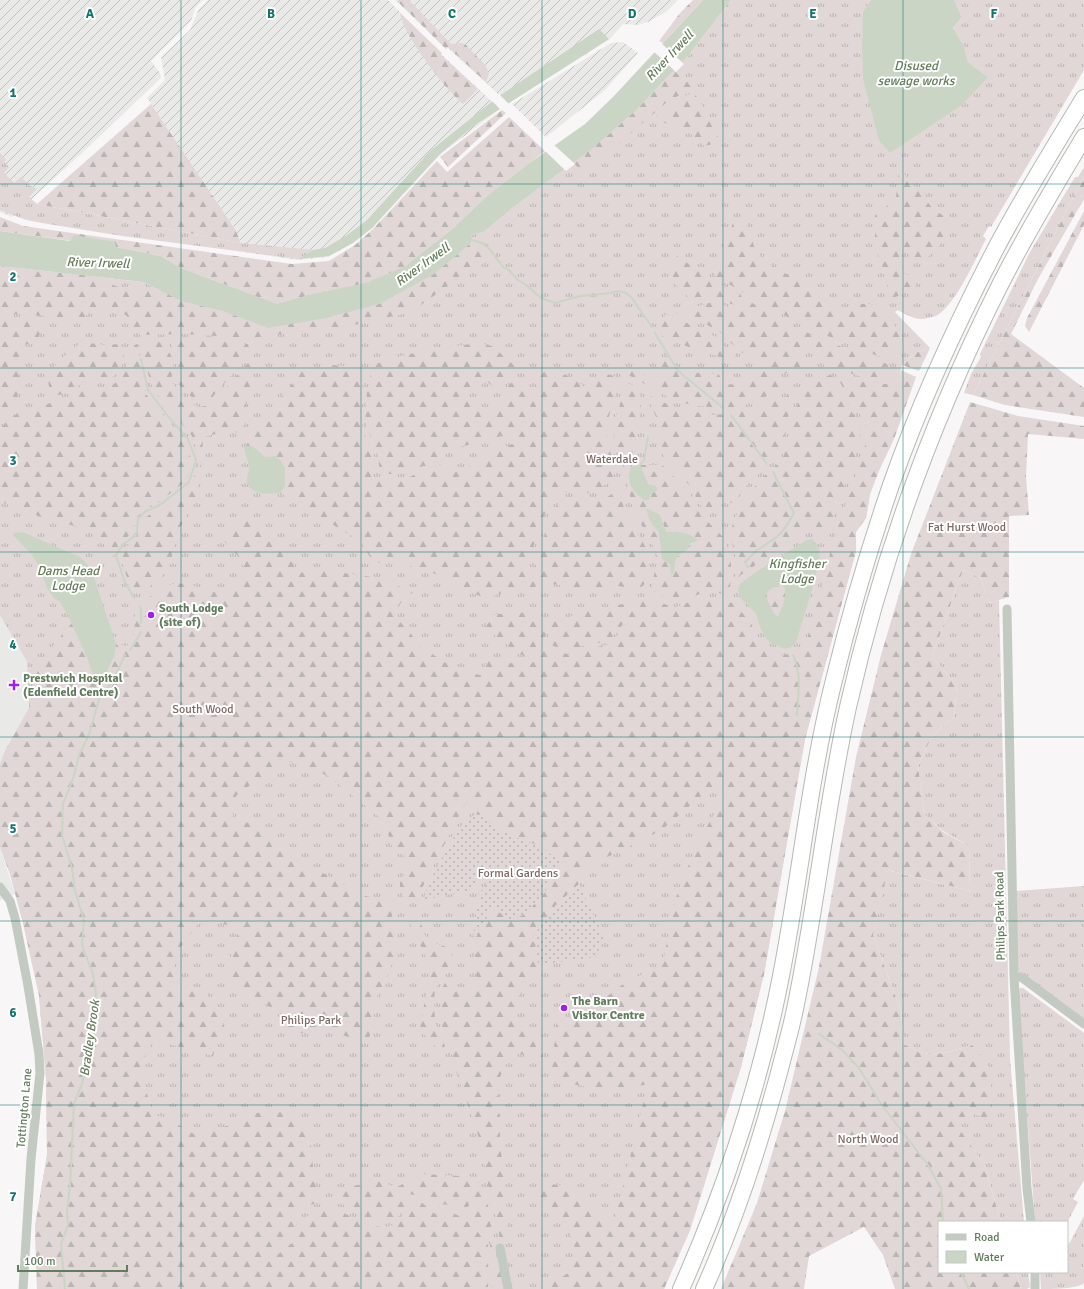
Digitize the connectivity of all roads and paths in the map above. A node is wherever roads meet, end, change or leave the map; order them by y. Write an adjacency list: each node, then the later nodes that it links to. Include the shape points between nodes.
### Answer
1 (1084, 98): 12 (highway, via 980,279 929,390 876,528 832,685 814,772 788,939 763,1057 722,1189)
2 (1084, 137): 13 (highway, via 1035,221 981,324 932,435 904,508 848,706 806,951 785,1049 744,1186)
3 (1007, 608): 5 (street, Philips Park Road)
4 (0, 887): 10 (street, Tottington Lane, via 10,901 15,918 39,1054 40,1073 31,1159)
5 (1014, 978): 6 (street, via 1021,977); 7 (street, Philips Park Road)
6 (1084, 1024)
7 (1031, 1221)
8 (500, 1248): 11 (street)
9 (1035, 1273): 14 (street)
10 (23, 1289)
11 (508, 1289)
12 (681, 1289)
13 (704, 1289)
14 (1035, 1289)

